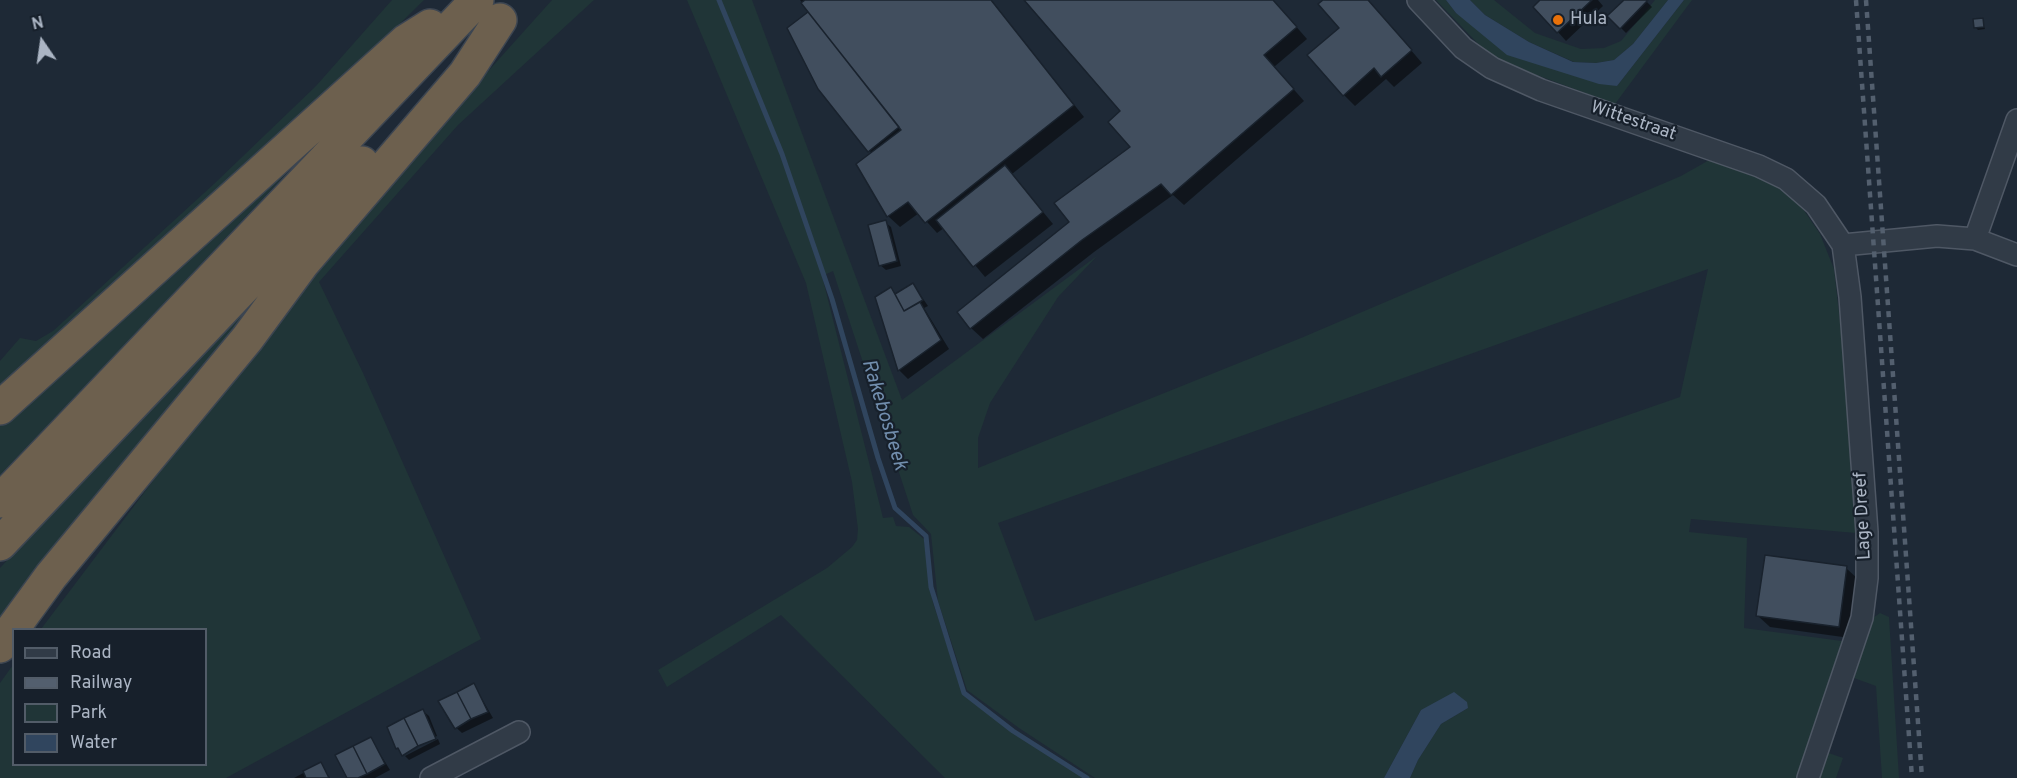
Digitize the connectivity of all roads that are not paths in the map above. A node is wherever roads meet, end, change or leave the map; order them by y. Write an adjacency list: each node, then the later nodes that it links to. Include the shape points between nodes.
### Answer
1 (1418, 0): 5 (street, Wittestraat, via 1463,48 1492,68 1541,90 1760,166 1786,179 1810,199)
2 (492, 5): 7 (highway, via 406,42); 8 (highway); 9 (highway); 10 (highway, via 465,74 303,263 247,339 51,576)
3 (2017, 120): 4 (street)
4 (1975, 239): 5 (street, via 1937,236); 6 (street)
5 (1843, 245): 16 (street, Lage Dreef, via 1867,532 1867,578 1862,618)
6 (2017, 255)
7 (0, 408)
8 (0, 501)
9 (0, 544)
10 (13, 628)
11 (12, 630): 12 (highway)
12 (0, 646)
13 (519, 732): 14 (street)
14 (460, 772): 15 (street)
15 (431, 778)
16 (1808, 778)

